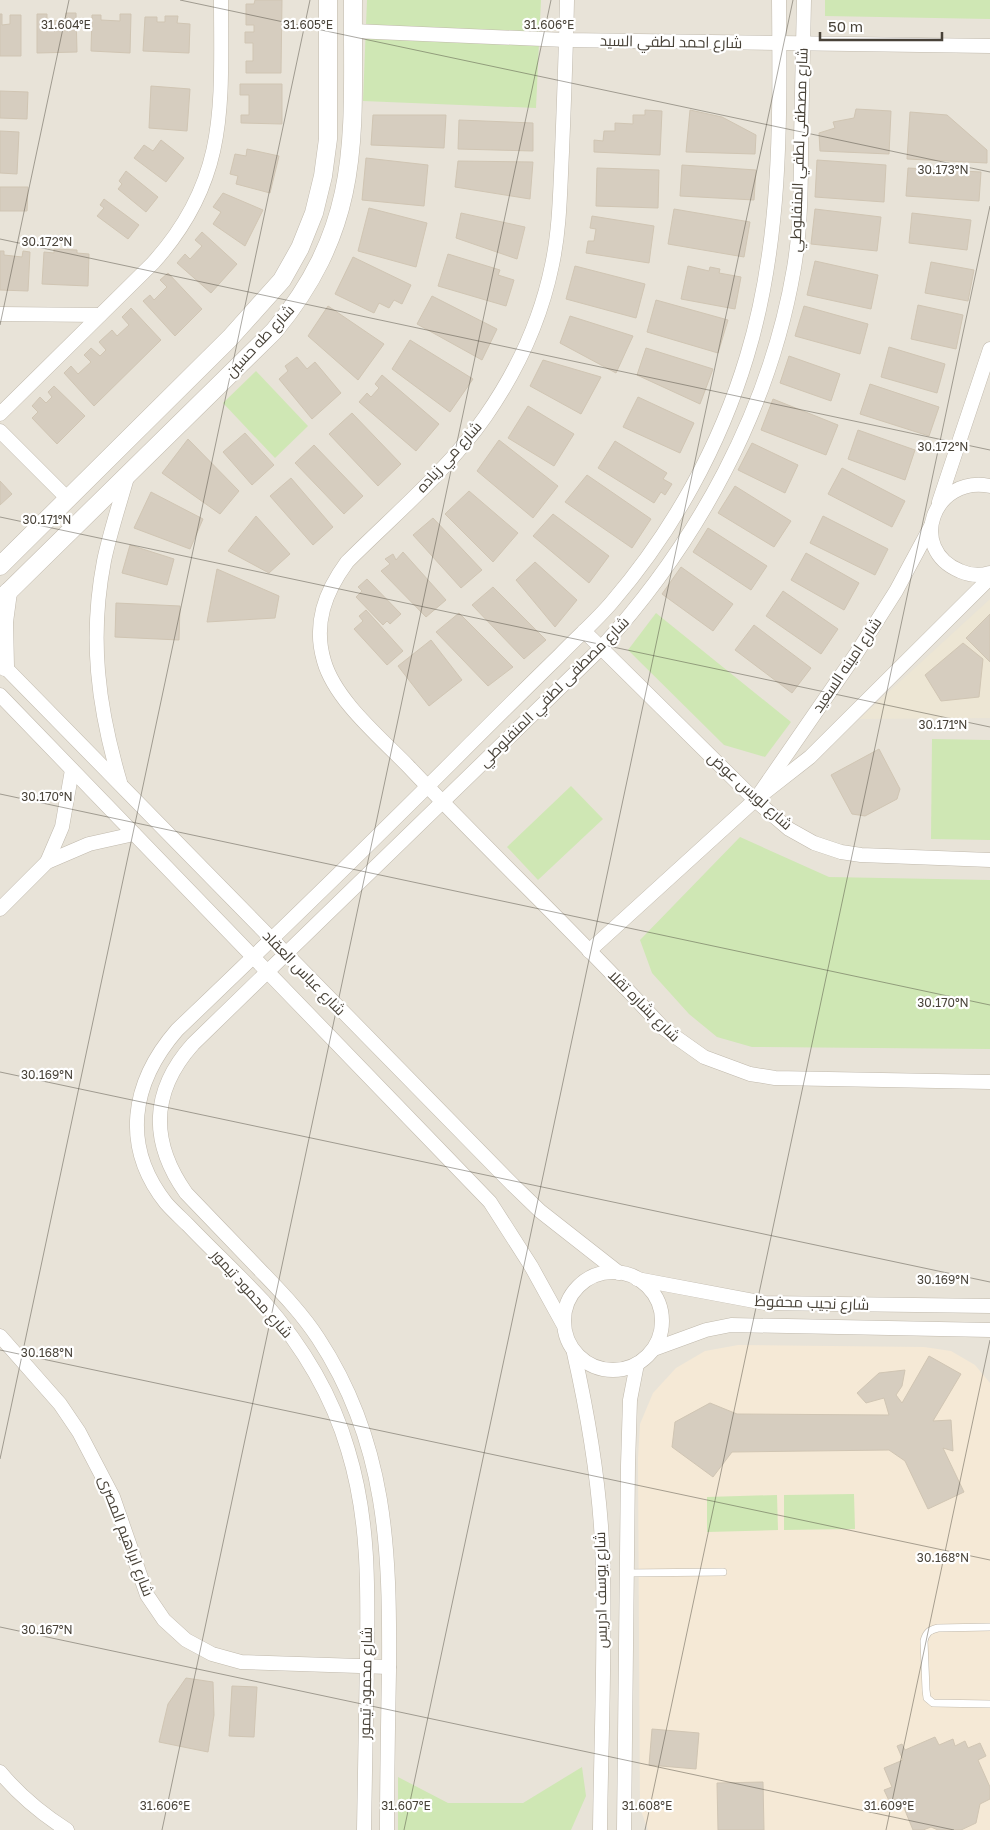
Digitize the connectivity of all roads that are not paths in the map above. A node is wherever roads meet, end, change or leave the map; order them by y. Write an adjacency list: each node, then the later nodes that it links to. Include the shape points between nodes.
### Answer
1 (221, 0): 13 (street, via 221,105 207,176 190,214 167,248)
2 (328, 0): 19 (street, شارع طه حسين, via 328,139 314,213 300,248 282,280 257,310)
3 (353, 0): 7 (street, شارع طه حسين)
4 (567, 0): 8 (street, شارع مي زياده)
5 (779, 0): 9 (street, شارع مصطفى لطفي المنفلوطي)
6 (804, 0): 10 (street, شارع مصطفى لطفي المنفلوطي)
7 (353, 31): 8 (street, شارع احمد لطفي السيد); 17 (street, شارع طه حسين, via 351,160 338,222 326,252 299,300 274,331)
8 (566, 40): 9 (street, شارع احمد لطفي السيد); 32 (street, شارع مي زياده, via 559,224 544,297 527,344 494,403 459,450 347,562 328,592 320,619 324,662 332,681 344,699)
9 (780, 43): 10 (street, شارع احمد لطفي السيد); 26 (street, شارع مصطفى لطفي المنفلوطي, via 773,235 748,356 719,432 682,505 636,573)
10 (803, 44): 11 (street, شارع احمد لطفي السيد); 27 (street, شارع مصطفى لطفي المنفلوطي, via 800,218 790,285 770,366 732,456 686,539 648,594)
11 (990, 46)
12 (0, 314): 13 (street)
13 (100, 315): 15 (street)
14 (990, 349): 20 (street, شارع امينه السعيد)
15 (0, 414)
16 (0, 431): 19 (street)
17 (128, 474): 25 (street, شارع طه حسين); 31 (street, via 104,560 97,605 95,651 99,697)
18 (990, 486): 20 (street, via 979,484 956,489)
19 (68, 499): 22 (street, شارع طه حسين)
20 (939, 504): 21 (street, شارع امينه السعيد)
21 (931, 526): 23 (street, via 936,549 951,568 974,575); 33 (street, شارع امينه السعيد, via 896,591 856,654)
22 (0, 566)
23 (990, 573)
24 (990, 578): 33 (street, شارع امينه السعيد, via 810,757)
25 (4, 596): 28 (street)
26 (584, 631): 27 (street, شارع لويس عوض); 32 (street, شارع مصطفى لطفي المنفلوطي)
27 (601, 648): 33 (street, شارع لويس عوض); 34 (street, شارع مصطفى لطفي المنفلوطي)
28 (2, 665): 31 (street, شارع عباس العقاد)
29 (0, 695): 30 (street, شارع عباس العقاد)
30 (72, 770): 35 (street, شارع عباس العقاد); 37 (street, via 65,817)
31 (121, 785): 39 (street, شارع عباس العقاد)
32 (427, 787): 34 (street, شارع بشاره تقلا); 39 (street, شارع مصطفى لطفي المنفلوطي)
33 (755, 800): 36 (street, شارع لويس عوض, via 789,829 814,843 841,852); 40 (street, شارع امينه السعيد)
34 (443, 802): 40 (street, شارع بشاره تقلا); 41 (street, شارع مصطفى لطفي المنفلوطي)
35 (134, 834): 37 (street, via 89,844); 42 (street, شارع عباس العقاد)
36 (990, 860)
37 (47, 862): 38 (street)
38 (0, 909)
39 (272, 939): 41 (street, شارع عباس العقاد); 42 (street, شارع محمود تيمور)
40 (589, 951): 44 (street, شارع بشاره تقلا, via 664,1028 704,1057 726,1067 775,1078)
41 (287, 955): 43 (street, شارع محمود تيمور); 46 (street, شارع عباس العقاد, via 540,1211)
42 (253, 957): 43 (street, شارع عباس العقاد); 47 (street, شارع محمود تيمور, via 161,1049 140,1092 137,1116 138,1140 153,1185 167,1205)
43 (268, 972): 45 (street, شارع محمود تيمور, via 179,1060 169,1077 159,1117 162,1144 174,1176 186,1193); 50 (street, شارع عباس العقاد, via 490,1202)
44 (990, 1082)
45 (253, 1263): 47 (street); 60 (street, شارع محمود تيمور, via 317,1336 354,1403 367,1438 377,1475 386,1546)
46 (618, 1273): 48 (street); 50 (street, via 597,1274 582,1282 571,1293 564,1308)
47 (238, 1276): 59 (street, شارع محمود تيمور, via 284,1327 304,1355 321,1385 348,1448 357,1481 366,1549)
48 (637, 1279): 49 (street, شارع نجيب محفوظ, via 765,1303); 53 (street, via 647,1285 660,1305 662,1328)
49 (990, 1306)
50 (563, 1324): 54 (street, via 564,1334)
51 (990, 1330): 53 (street, شارع نجيب محفوظ, via 731,1325 706,1330)
52 (0, 1336): 59 (street, شارع ابراهيم المصرى, via 47,1388 79,1432 113,1497 147,1595 164,1620 186,1640 212,1654 241,1662)
53 (654, 1349): 55 (street)
54 (574, 1353): 55 (street, via 598,1369 612,1371); 66 (street, شارع يوسف ادريس, via 594,1458 603,1571)
55 (637, 1364): 57 (street, شارع يوسف ادريس, via 630,1400)
56 (723, 1572): 57 (lane)
57 (627, 1573): 67 (street, شارع يوسف ادريس)
58 (990, 1627): 61 (lane, via 931,1629 924,1641 927,1698 933,1703)
59 (367, 1667): 60 (street, شارع ابراهيم المصرى); 64 (street, شارع محمود تيمور)
60 (389, 1667): 65 (street, شارع محمود تيمور)
61 (990, 1704)
62 (0, 1772): 63 (street, via 45,1816)
63 (67, 1830)
64 (364, 1830)
65 (387, 1830)
66 (600, 1830)
67 (624, 1830)

